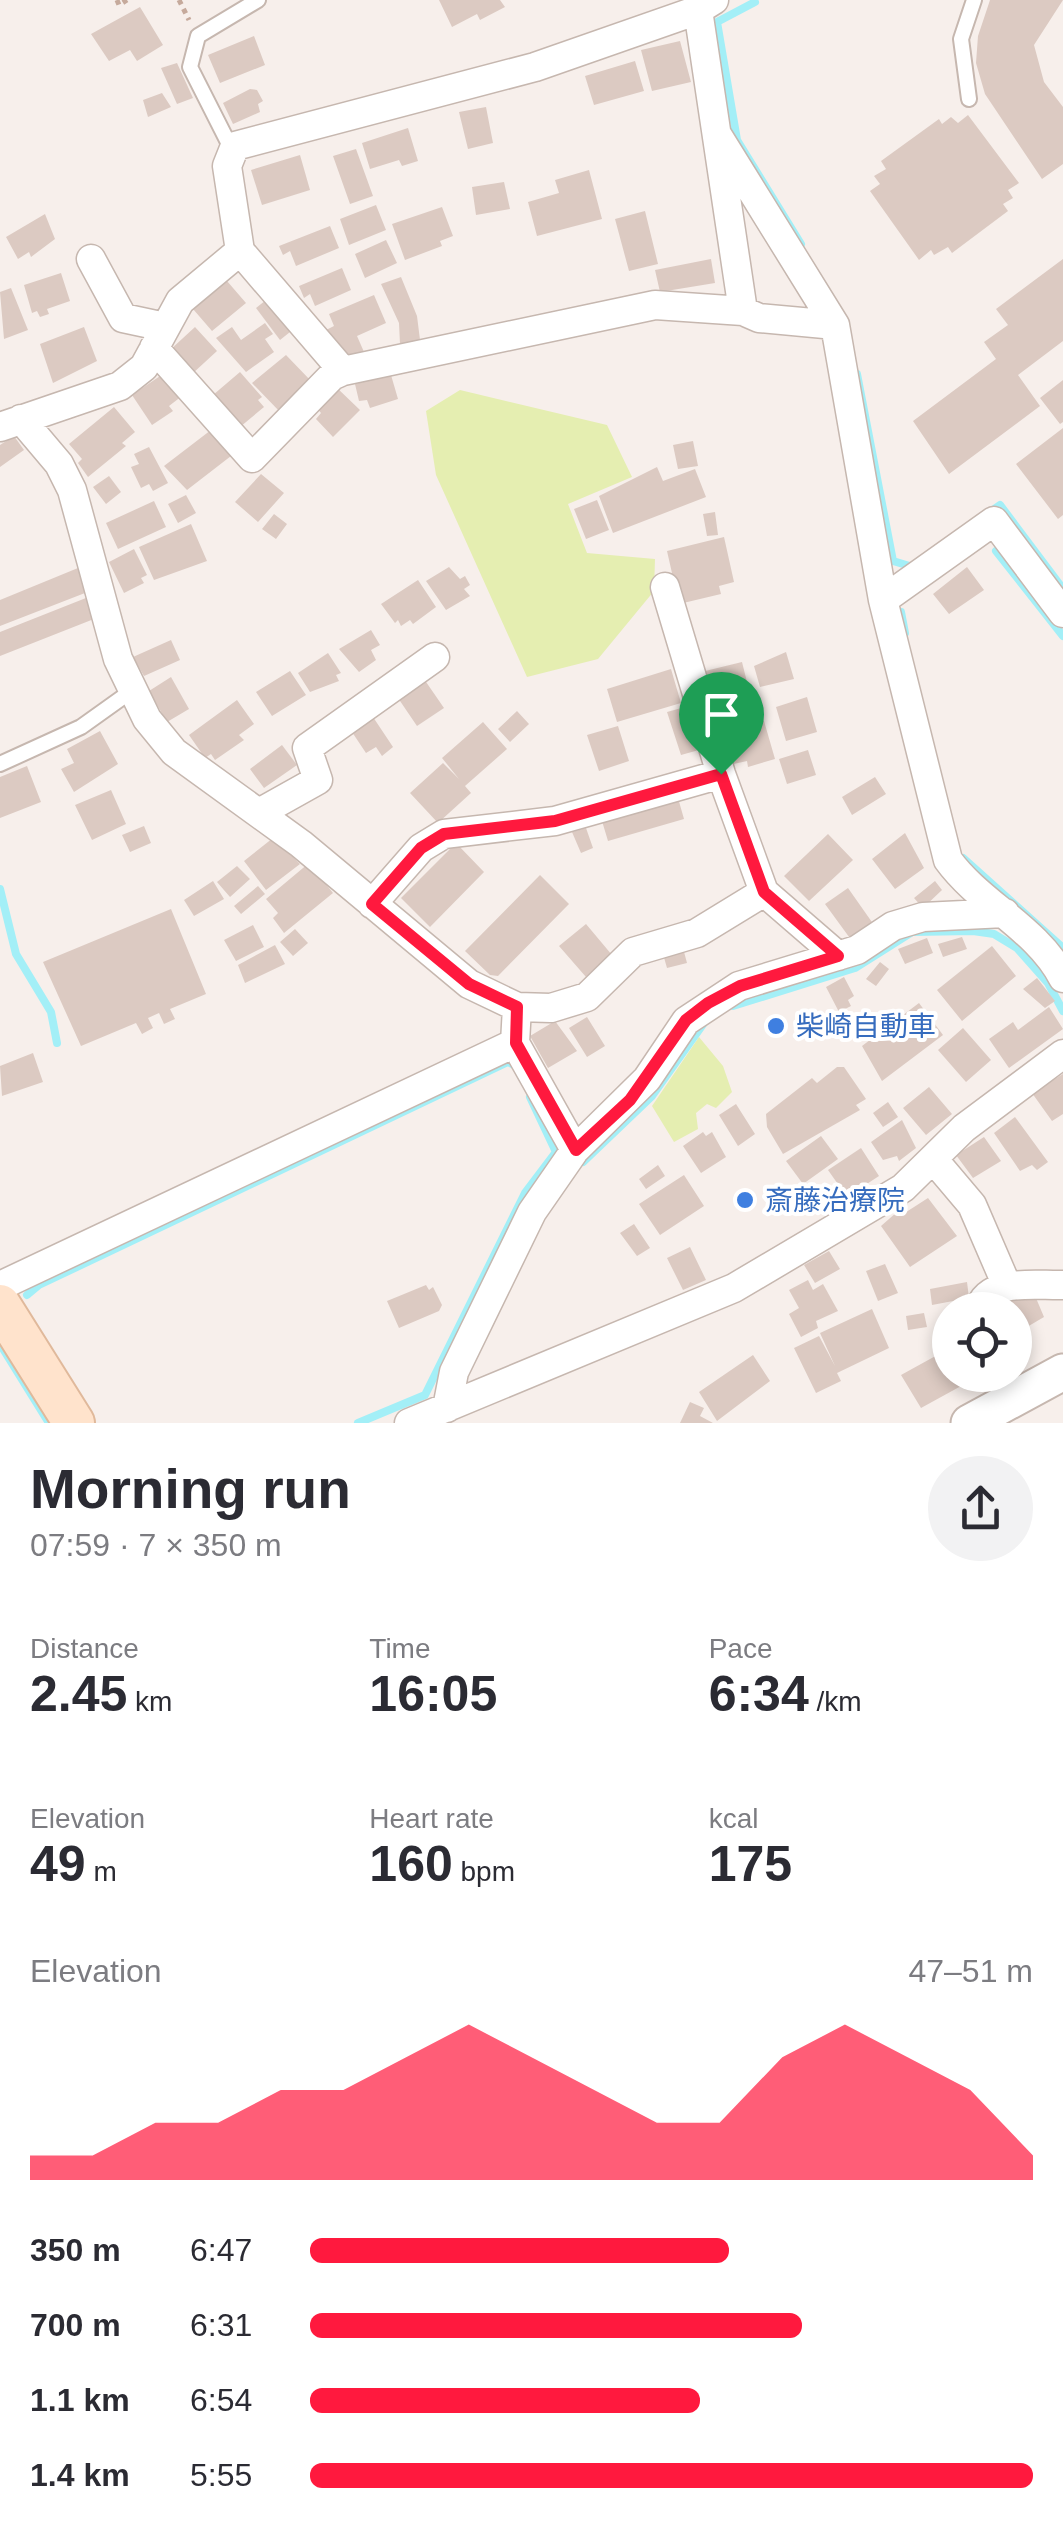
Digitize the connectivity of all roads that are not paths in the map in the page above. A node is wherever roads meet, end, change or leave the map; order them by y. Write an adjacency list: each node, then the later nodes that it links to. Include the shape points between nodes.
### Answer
1 (258, 0): 6 (lane, via 198,36 190,67)
2 (974, 0): 4 (lane, via 961,39)
3 (706, 5): 5 (street); 6 (street, via 535,68 248,139)
4 (969, 99)
5 (718, 136): 9 (street); 10 (street)
6 (232, 150): 7 (street, via 228,166)
7 (240, 251): 11 (street, via 180,301); 12 (street)
8 (90, 258): 11 (street, via 124,318)
9 (743, 311): 10 (street); 12 (street, via 656,304)
10 (835, 325): 15 (street)
11 (160, 337): 12 (street, via 252,458); 13 (street, via 136,376 120,386)
12 (343, 372)
13 (10, 423): 18 (street, via 59,464 72,490)
14 (665, 587): 20 (street)
15 (883, 600): 16 (street, via 994,521); 24 (street, via 948,860 969,888)
16 (1063, 613)
17 (435, 657): 21 (street, via 307,748 318,780)
18 (130, 692): 19 (lane, via 81,727); 21 (street, via 174,752)
19 (0, 764)
20 (721, 774): 22 (street); 23 (street, via 555,821 444,834 421,848)
21 (259, 813): 23 (street)
22 (764, 892): 25 (street); 27 (street, via 697,933 632,952 587,997 551,1008)
23 (372, 904): 27 (street, via 469,984)
24 (1005, 914): 25 (street, via 922,917); 26 (street)
25 (838, 956): 30 (street, via 740,986 708,1003 686,1020 630,1100)
26 (1063, 978)
27 (517, 1007): 28 (street)
28 (516, 1043): 30 (street); 35 (street)
29 (1063, 1054): 31 (street, via 964,1128)
30 (576, 1150): 37 (street, via 532,1212 454,1372)
31 (934, 1160): 33 (street, via 972,1206); 37 (street, via 903,1188 734,1288)
32 (1063, 1285): 33 (street)
33 (1007, 1286): 34 (street)
34 (996, 1292)
35 (1, 1304): 38 (main road)
36 (1063, 1372): 40 (street)
37 (447, 1408): 39 (street)
38 (74, 1423)
39 (409, 1423)
40 (969, 1423)

